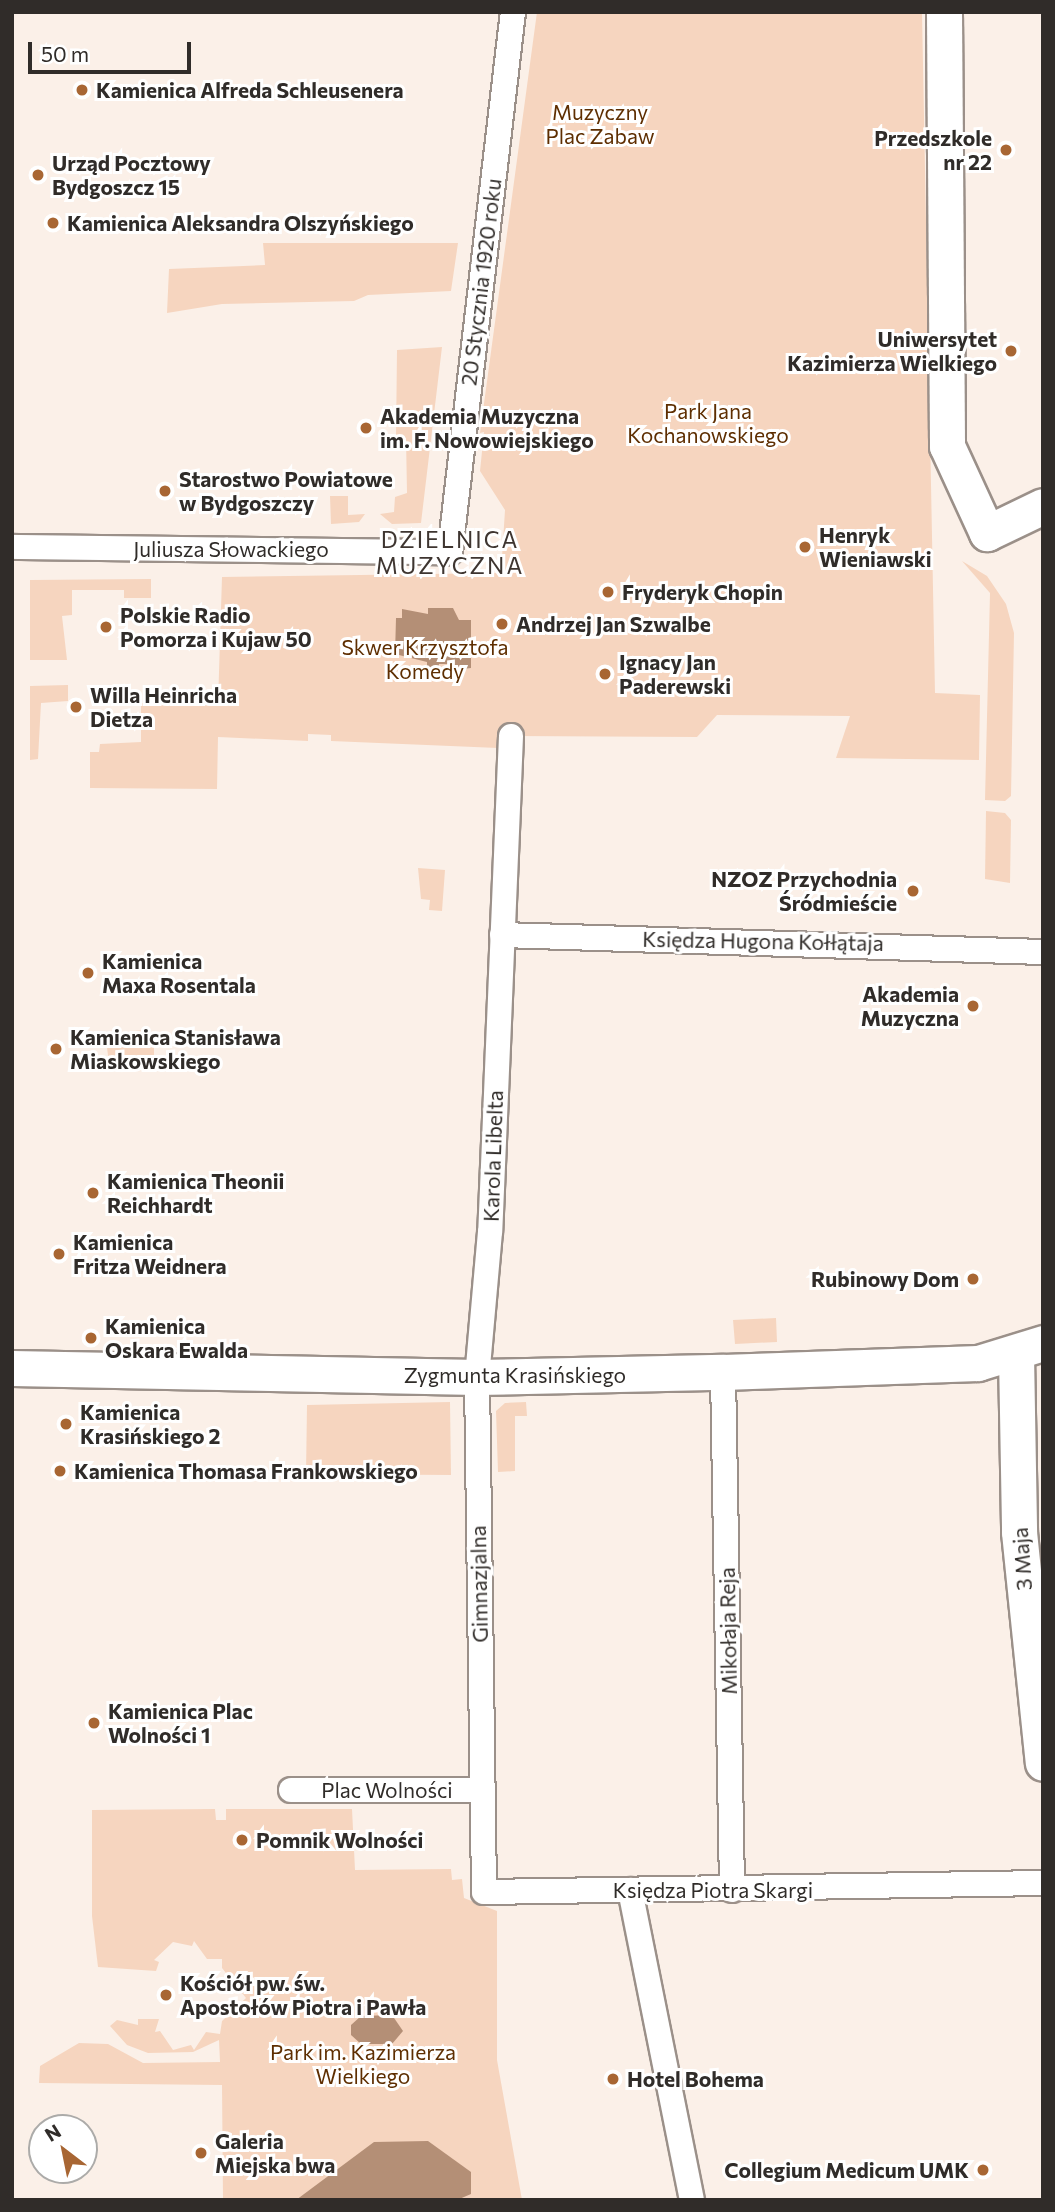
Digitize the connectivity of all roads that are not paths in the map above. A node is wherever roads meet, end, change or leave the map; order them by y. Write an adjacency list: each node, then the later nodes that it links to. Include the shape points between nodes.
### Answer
1 (513, 12): 5 (street, 20 Stycznia 1920 roku)
2 (944, 12): 3 (street, via 945,434 950,460 987,533)
3 (1043, 506)
4 (12, 547): 5 (street, Juliusza Słowackiego)
5 (450, 552)
6 (511, 736): 7 (street, Karola Libelta)
7 (502, 935): 8 (street, Księdza Hugona Kołłątaja); 12 (street, Karola Libelta, via 490,1232)
8 (1034, 951)
9 (1029, 1348): 11 (street, Zygmunta Krasińskiego, via 978,1363); 13 (street, 3 Maja, via 1019,1532)
10 (12, 1368): 12 (street, Zygmunta Krasińskiego)
11 (723, 1372): 12 (street, Zygmunta Krasińskiego); 18 (street, Mikołaja Reja)
12 (477, 1377): 15 (street, Gimnazjalna)
13 (1043, 1763)
14 (291, 1790): 15 (street, Plac Wolności)
15 (482, 1790): 17 (street, Księdza Piotra Skargi, via 484,1892)
16 (1043, 1883): 18 (street, Księdza Piotra Skargi)
17 (630, 1889): 18 (street, Księdza Piotra Skargi); 19 (street)
18 (732, 1890)
19 (692, 2200)

